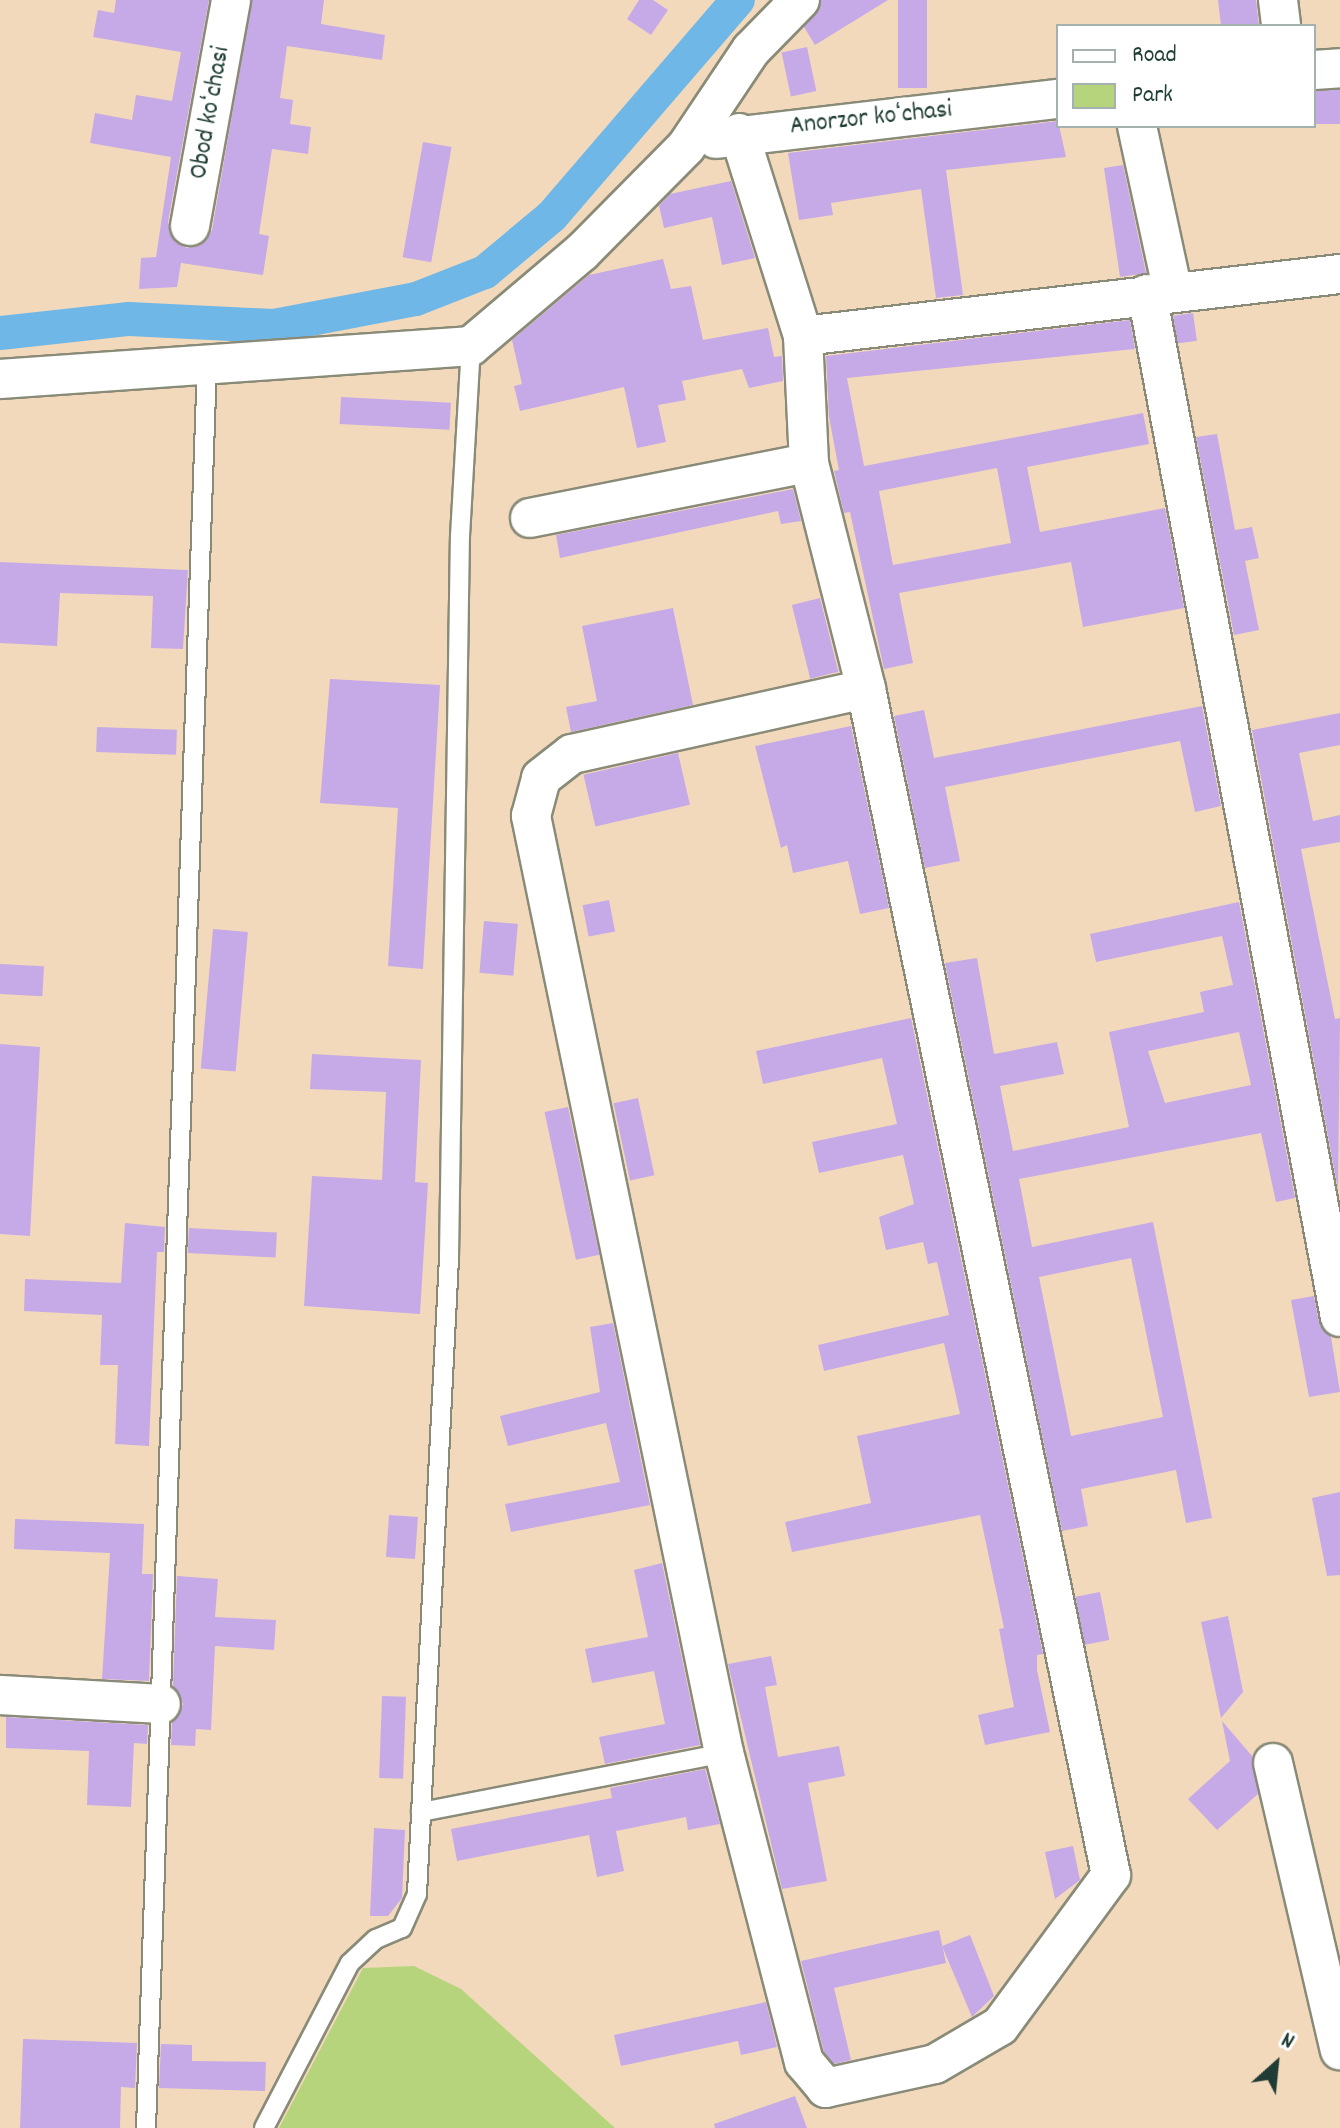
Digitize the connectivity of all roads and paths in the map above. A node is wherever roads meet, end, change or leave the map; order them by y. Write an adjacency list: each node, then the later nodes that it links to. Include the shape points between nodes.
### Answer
1 (231, 0): 11 (street, Obod koʻchasi)
2 (800, 0): 10 (street, via 751,50)
3 (1278, 0): 4 (street)
4 (1281, 24)
5 (1340, 68): 6 (street)
6 (1316, 70)
7 (1056, 99): 9 (street, Anorzor koʻchasi)
8 (1137, 128): 13 (street)
9 (739, 133): 10 (street, Anorzor koʻchasi); 14 (street)
10 (686, 147): 15 (street, via 582,252)
11 (190, 226)
12 (1340, 274): 13 (street)
13 (1160, 293): 14 (street); 21 (street)
14 (803, 336): 18 (street)
15 (471, 346): 16 (street); 26 (lane, via 460,536 449,1257)
16 (207, 365): 17 (street); 23 (lane)
17 (0, 379)
18 (809, 463): 19 (street); 20 (street)
19 (530, 518)
20 (866, 689): 24 (street, via 572,754 541,778 531,816); 24 (street, via 1111,1875 1000,2026 935,2064 826,2088 804,2062)
21 (1340, 1317)
22 (0, 1695): 23 (street)
23 (161, 1704): 28 (lane)
24 (724, 1753): 26 (lane)
25 (1273, 1763): 27 (street)
26 (421, 1812): 29 (lane, via 415,1906 402,1928 376,1939 350,1963)
27 (1340, 2050)
28 (146, 2128)
29 (264, 2128)

